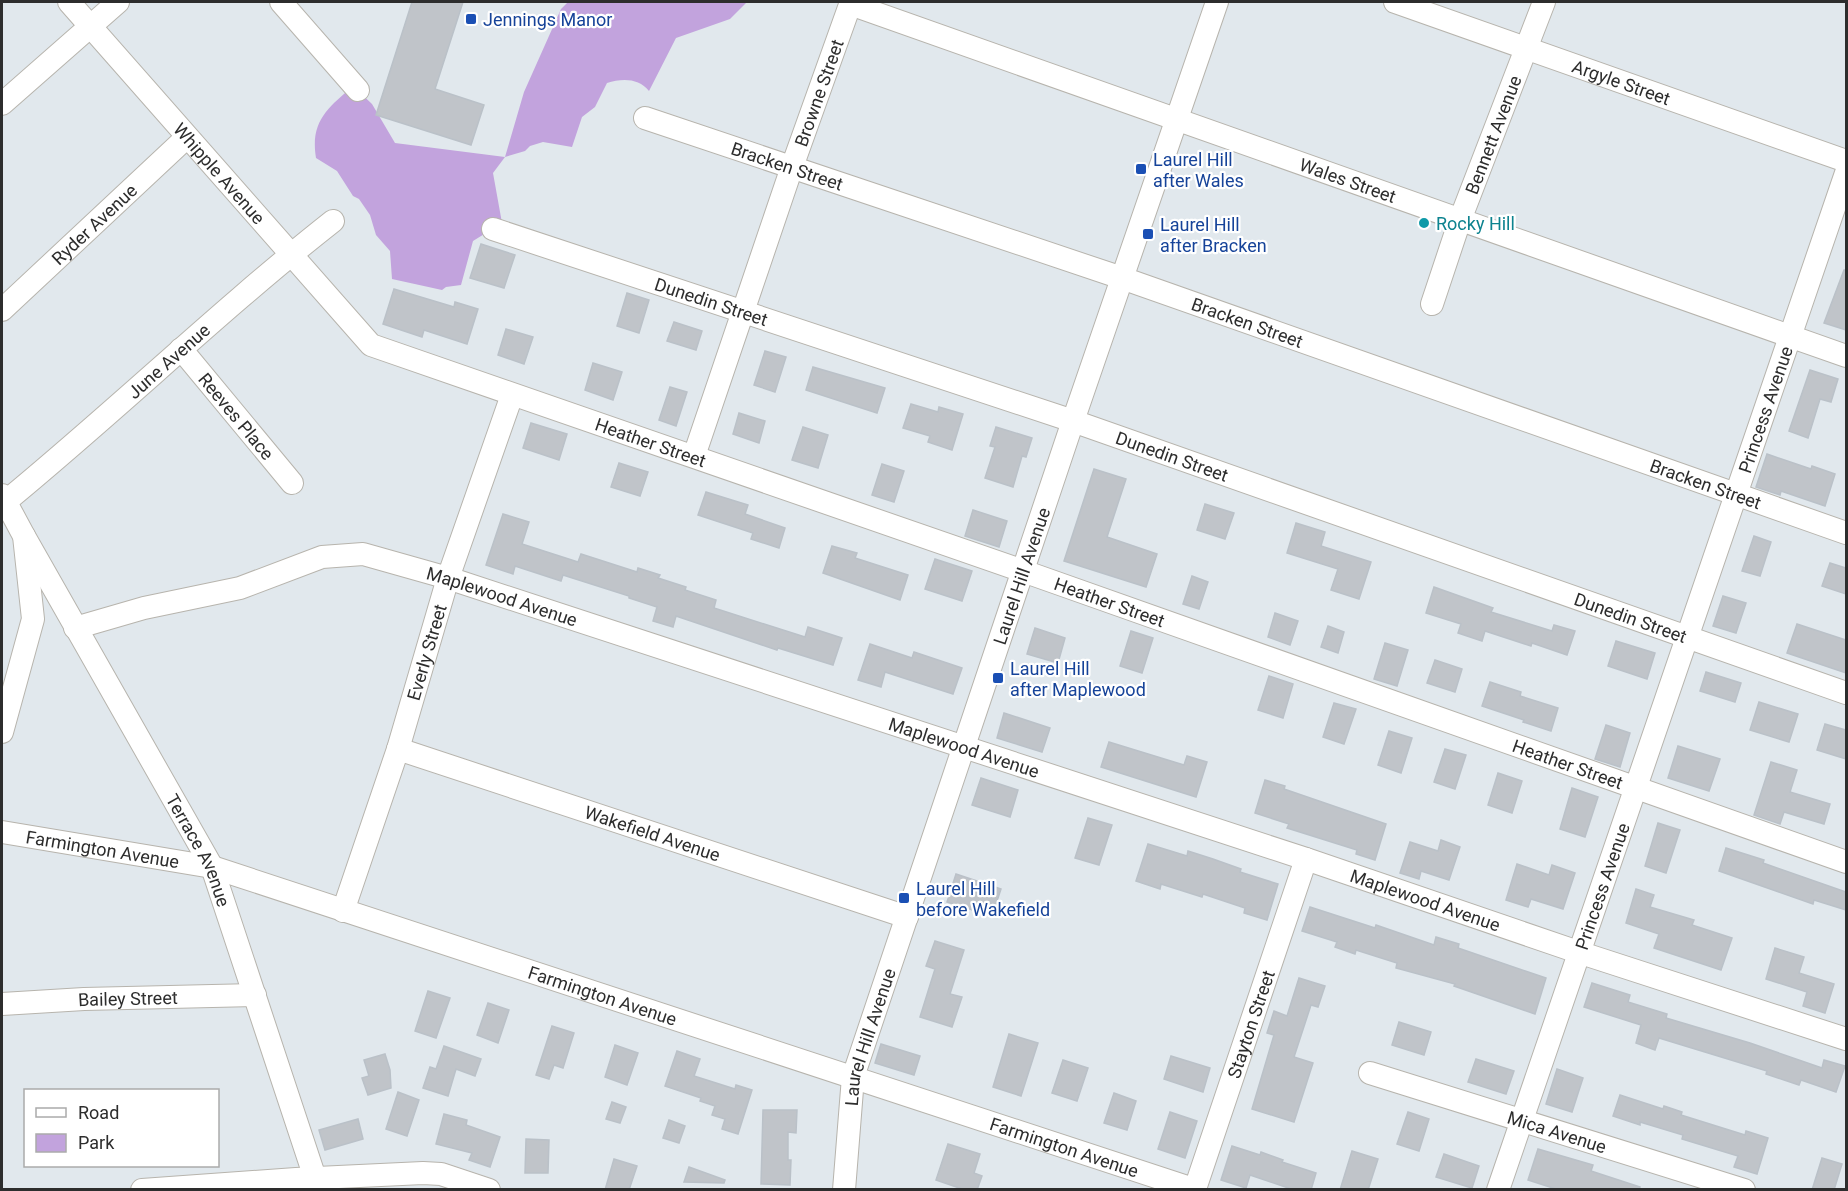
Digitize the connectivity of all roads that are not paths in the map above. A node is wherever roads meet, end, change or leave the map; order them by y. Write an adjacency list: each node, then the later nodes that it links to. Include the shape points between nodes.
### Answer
1 (69, 2): 8 (street, Whipple Avenue)
2 (117, 2): 8 (street)
3 (281, 2): 10 (street)
4 (1218, 2): 13 (street, Laurel Hill Avenue)
5 (1395, 2): 9 (street, Argyle Street)
6 (1544, 2): 9 (street, Bennett Avenue)
7 (850, 3): 13 (street, Wales Street); 16 (street, Browne Street)
8 (90, 26): 11 (street); 14 (street, Whipple Avenue)
9 (1527, 48): 15 (street, Argyle Street); 18 (street, Bennett Avenue)
10 (358, 90)
11 (2, 104)
12 (645, 118): 16 (street, Bracken Street)
13 (1176, 119): 18 (street, Wales Street); 22 (street, Laurel Hill Avenue)
14 (187, 136): 21 (street, Whipple Avenue); 24 (street, Ryder Avenue)
15 (1846, 161)
16 (792, 167): 22 (street, Bracken Street); 25 (street, Browne Street)
17 (1846, 173): 26 (street, Princess Avenue)
18 (1460, 220): 23 (street, Bennett Avenue); 26 (street, Wales Street)
19 (333, 221): 21 (street, June Avenue)
20 (493, 229): 25 (street, Dunedin Street)
21 (291, 254): 27 (street, Whipple Avenue); 28 (street, June Avenue)
22 (1122, 278): 31 (street, Laurel Hill Avenue); 34 (street, Bracken Street)
23 (1432, 304)
24 (2, 310)
25 (743, 312): 31 (street, Dunedin Street); 32 (street, Browne Street)
26 (1791, 336): 29 (street, Wales Street); 34 (street, Princess Avenue)
27 (371, 345): 30 (street, Heather Street)
28 (181, 349): 33 (street, Reeves Place); 35 (street, June Avenue, via 77,443)
29 (1846, 356)
30 (512, 395): 32 (street, Heather Street); 39 (street, Everly Street)
31 (1073, 421): 38 (street, Laurel Hill Avenue); 41 (street, Dunedin Street)
32 (694, 456): 38 (street, Heather Street)
33 (292, 483)
34 (1736, 494): 36 (street, Bracken Street); 41 (street, Princess Avenue)
35 (3, 498): 37 (street, Terrace Avenue)
36 (1846, 533)
37 (24, 536): 40 (street, Terrace Avenue); 43 (street, via 33,620)
38 (1023, 571): 44 (street, Laurel Hill Avenue); 46 (street, Heather Street)
39 (448, 578): 40 (street, Maplewood Avenue, via 363,554 322,557 240,588 144,608); 44 (street, Maplewood Avenue); 45 (street, Everly Street)
40 (75, 628): 50 (street, Terrace Avenue)
41 (1686, 636): 42 (street, Dunedin Street); 46 (street, Princess Avenue)
42 (1846, 693)
43 (2, 732)
44 (964, 746): 48 (street, Maplewood Avenue); 52 (street, Laurel Hill Avenue)
45 (398, 749): 51 (street, Everly Street); 52 (street, Wakefield Avenue)
46 (1634, 788): 49 (street, Heather Street); 53 (street, Princess Avenue)
47 (2, 832): 50 (street, Farmington Avenue)
48 (1306, 859): 53 (street, Maplewood Avenue); 61 (street, Stayton Street)
49 (1846, 862)
50 (212, 867): 51 (street, Farmington Avenue); 54 (street, Terrace Avenue)
51 (343, 911): 58 (street, Farmington Avenue)
52 (907, 917): 58 (street, Laurel Hill Avenue)
53 (1578, 952): 56 (street, Maplewood Avenue); 59 (street, Princess Avenue)
54 (255, 995): 55 (street, Bailey Street); 60 (street, Terrace Avenue)
55 (2, 1004)
56 (1846, 1039)
57 (1370, 1073): 59 (street, Mica Avenue)
58 (853, 1077): 61 (street, Farmington Avenue); 64 (street, Laurel Hill Avenue)
59 (1521, 1120): 65 (street, Princess Avenue); 66 (street, Mica Avenue)
60 (317, 1184): 62 (street, via 296,1179); 63 (street, via 423,1173 441,1174)
61 (1195, 1189)
62 (142, 1190)
63 (489, 1190)
64 (843, 1190)
65 (1498, 1190)
66 (1744, 1190)

